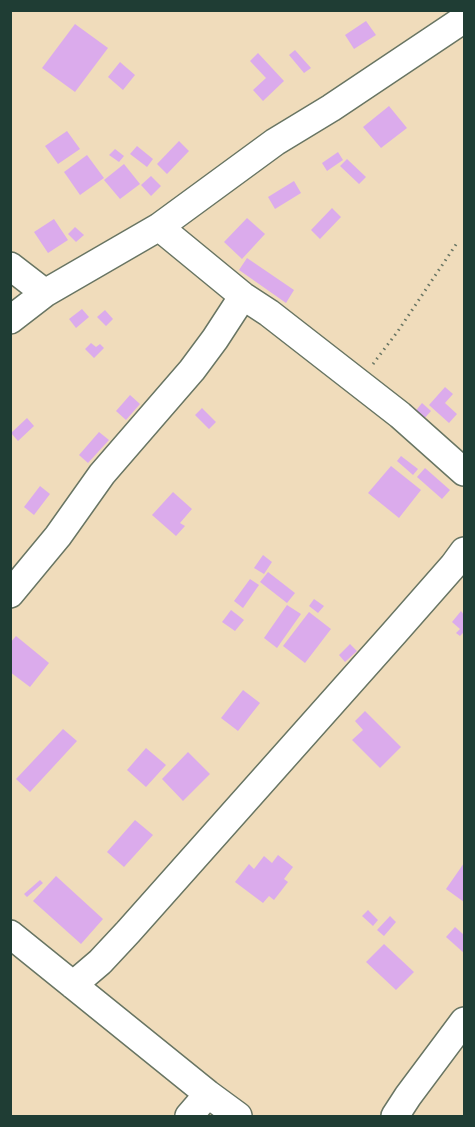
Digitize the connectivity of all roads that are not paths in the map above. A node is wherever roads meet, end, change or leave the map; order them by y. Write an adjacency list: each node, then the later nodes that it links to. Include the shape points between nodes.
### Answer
1 (465, 19): 2 (street, via 275,142)
2 (159, 226): 4 (street); 5 (street)
3 (10, 267): 4 (street)
4 (45, 293): 6 (street)
5 (243, 296): 7 (street, via 359,382); 9 (street, via 192,370 102,474)
6 (10, 320)
7 (465, 472)
8 (465, 551): 11 (street, via 128,932)
9 (10, 594)
10 (10, 934): 11 (street)
11 (73, 985): 13 (street)
12 (465, 1021): 16 (street)
13 (208, 1094): 14 (street); 15 (street)
14 (189, 1116)
15 (238, 1116)
16 (395, 1116)

